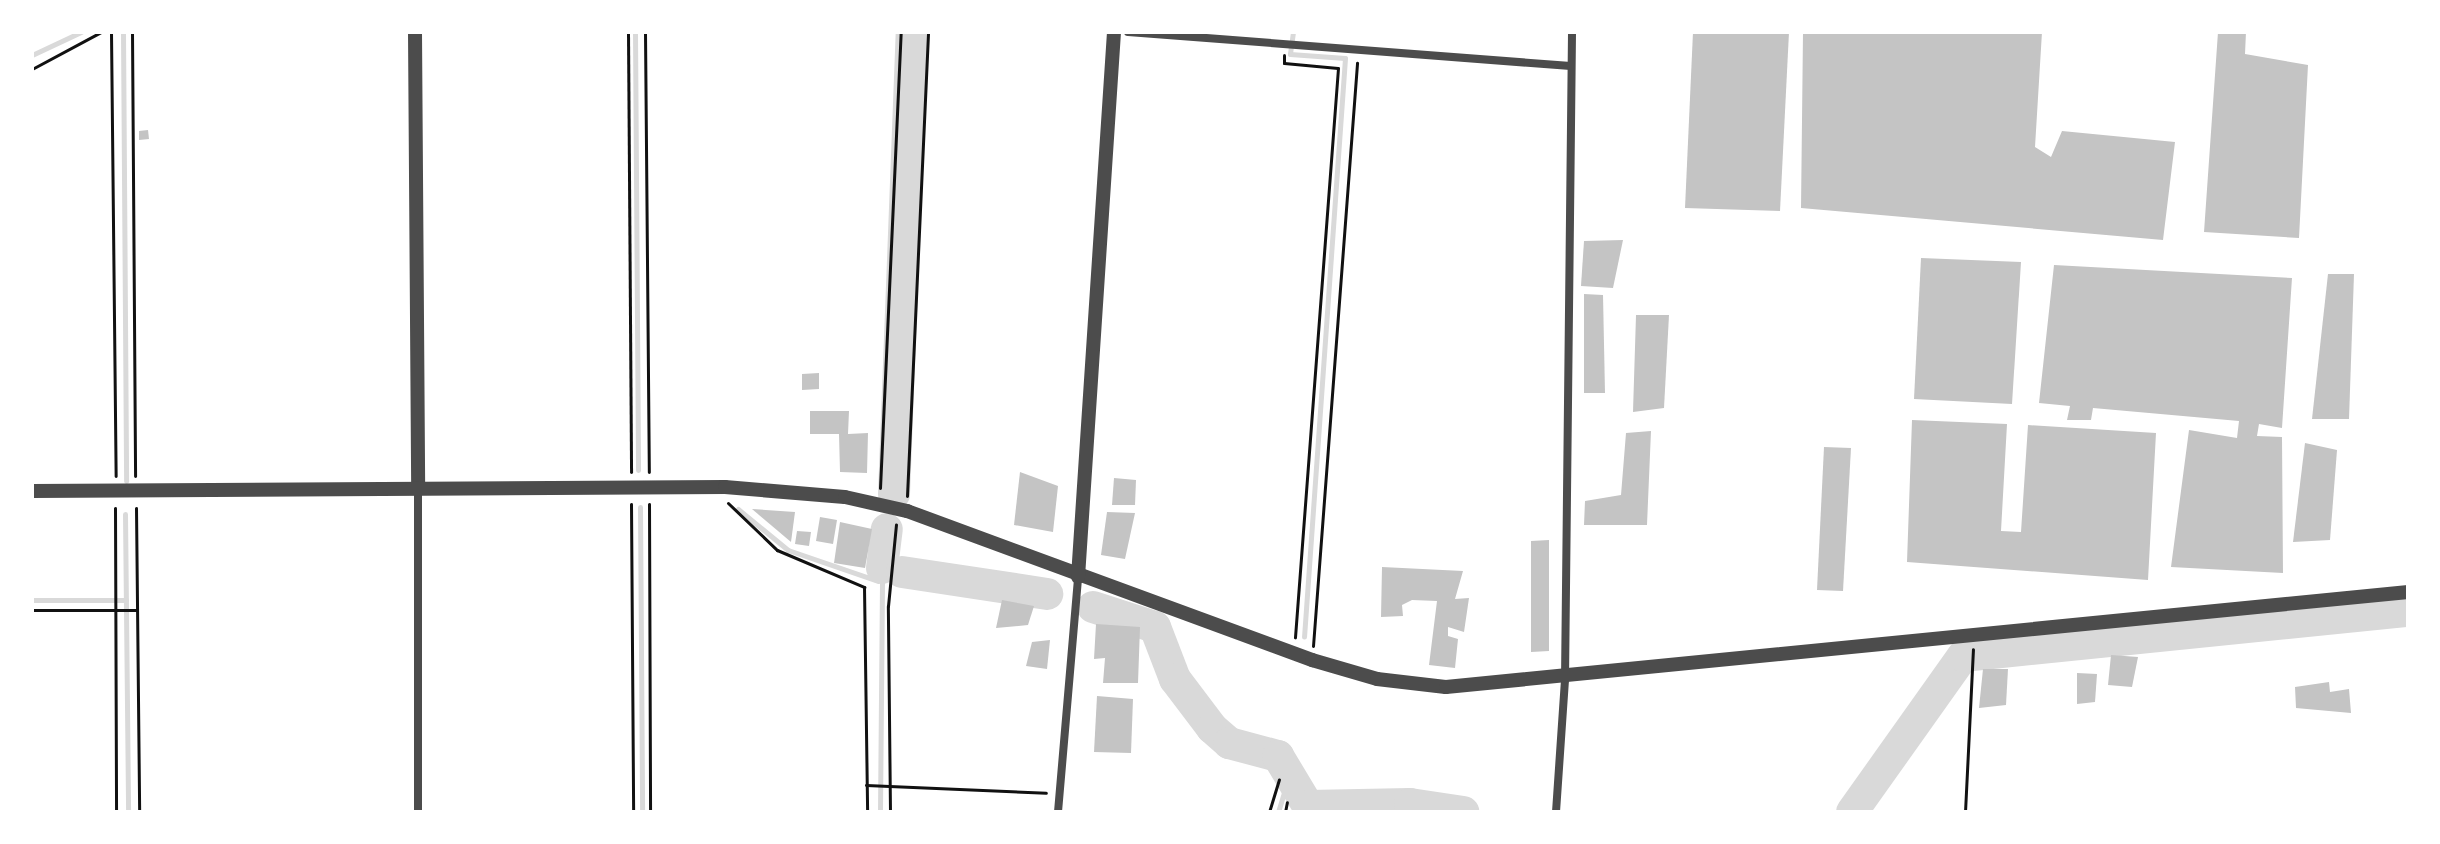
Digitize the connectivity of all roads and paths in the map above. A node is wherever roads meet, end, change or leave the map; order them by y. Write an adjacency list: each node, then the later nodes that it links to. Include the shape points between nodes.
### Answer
1 (101, 32): 15 (path)
2 (111, 32): 19 (path)
3 (132, 32): 20 (path)
4 (415, 32): 17 (street)
5 (628, 32): 21 (path)
6 (645, 32): 18 (path)
7 (901, 32): 23 (path)
8 (928, 32): 24 (path)
9 (1114, 32): 25 (street)
10 (1128, 32): 12 (street)
11 (1572, 32): 14 (street)
12 (1285, 46): 13 (street); 31 (path, via 1284,63 1338,68)
13 (1358, 51): 14 (street); 32 (path)
14 (1571, 66): 33 (street)
15 (32, 69)
16 (725, 487): 18 (street); 23 (street); 35 (path, via 738,520 777,550 864,587)
17 (418, 488): 20 (street); 21 (street); 41 (street)
18 (649, 489): 21 (street); 43 (path)
19 (116, 490): 20 (street); 22 (street); 28 (path)
20 (136, 490): 29 (path)
21 (631, 490): 42 (path)
22 (32, 491)
23 (879, 503): 24 (street)
24 (902, 509): 25 (street); 36 (path, via 889,577)
25 (1078, 577): 31 (street); 37 (street)
26 (2408, 592): 33 (street)
27 (32, 610): 28 (path)
28 (117, 610): 29 (path); 39 (path)
29 (135, 610): 40 (path)
30 (1974, 640): 50 (path)
31 (1294, 653): 32 (street)
32 (1312, 660): 33 (street, via 1413,685)
33 (1565, 680): 49 (street)
34 (1279, 780): 47 (path)
35 (866, 785): 36 (path); 44 (path)
36 (890, 785): 37 (path); 45 (path)
37 (1058, 794): 46 (street)
38 (1287, 802): 48 (path)
39 (116, 812)
40 (139, 812)
41 (418, 812)
42 (633, 812)
43 (650, 812)
44 (867, 812)
45 (890, 812)
46 (1058, 812)
47 (1269, 812)
48 (1285, 812)
49 (1556, 812)
50 (1965, 812)

